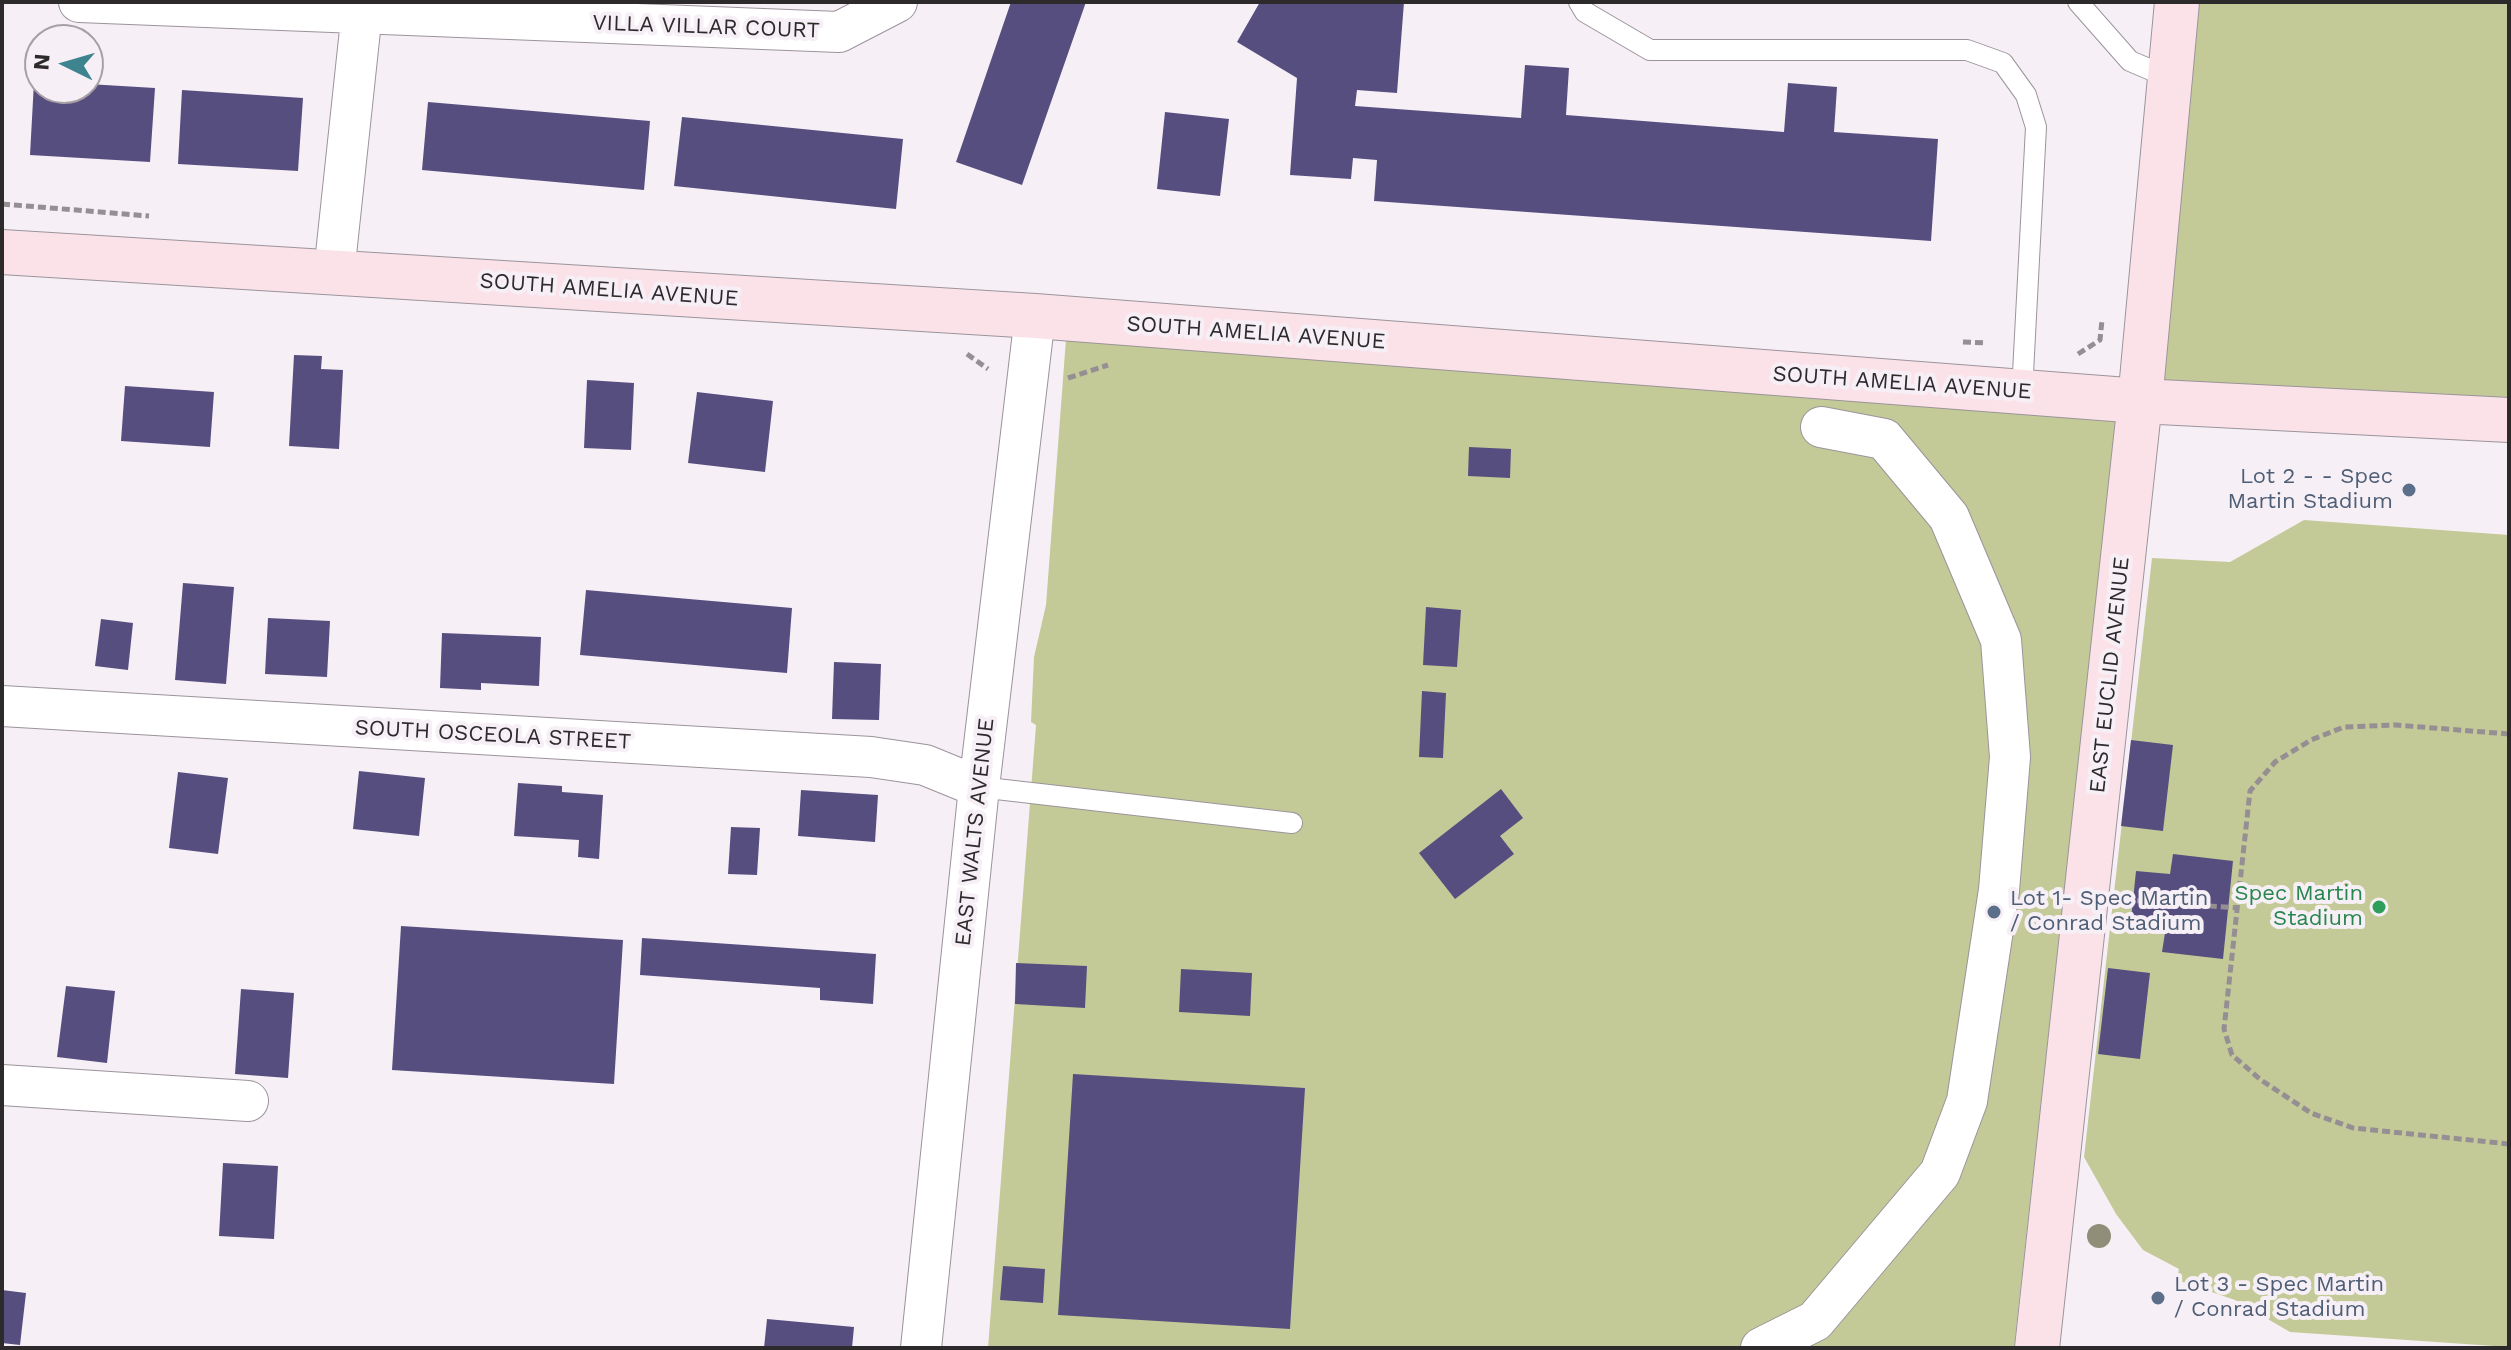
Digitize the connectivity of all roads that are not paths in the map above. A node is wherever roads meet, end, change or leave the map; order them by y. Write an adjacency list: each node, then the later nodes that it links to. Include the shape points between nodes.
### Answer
1 (79, 2): 6 (street, VILLA VILLAR COURT)
2 (897, 2): 6 (street, VILLA VILLAR COURT, via 839,32)
3 (1579, 2): 11 (lane, via 1585,12 1650,50 1967,50 2003,63 2026,95 2036,127)
4 (2078, 2): 7 (lane, via 2130,61)
5 (2177, 2): 7 (main road, EAST EUCLID AVENUE)
6 (363, 8): 9 (street)
7 (2170, 78): 12 (main road, EAST EUCLID AVENUE)
8 (2, 252): 9 (main road, SOUTH AMELIA AVENUE)
9 (334, 273): 10 (main road, SOUTH AMELIA AVENUE)
10 (1035, 316): 11 (main road, SOUTH AMELIA AVENUE); 16 (street, EAST WALTS AVENUE)
11 (2022, 392): 12 (main road, SOUTH AMELIA AVENUE)
12 (2140, 401): 13 (main road, SOUTH AMELIA AVENUE); 22 (main road, EAST EUCLID AVENUE)
13 (2509, 420)
14 (1821, 427): 21 (street, via 1884,439 1949,517 2001,640 2010,757 1999,890 1967,1101 1940,1173 1815,1321)
15 (2, 706): 16 (street, SOUTH OSCEOLA STREET, via 871,757 925,765)
16 (979, 787): 17 (lane); 20 (street, EAST WALTS AVENUE)
17 (1292, 823)
18 (2, 1085): 19 (street)
19 (248, 1101)
20 (921, 1348)
21 (1761, 1348)
22 (2037, 1348)

